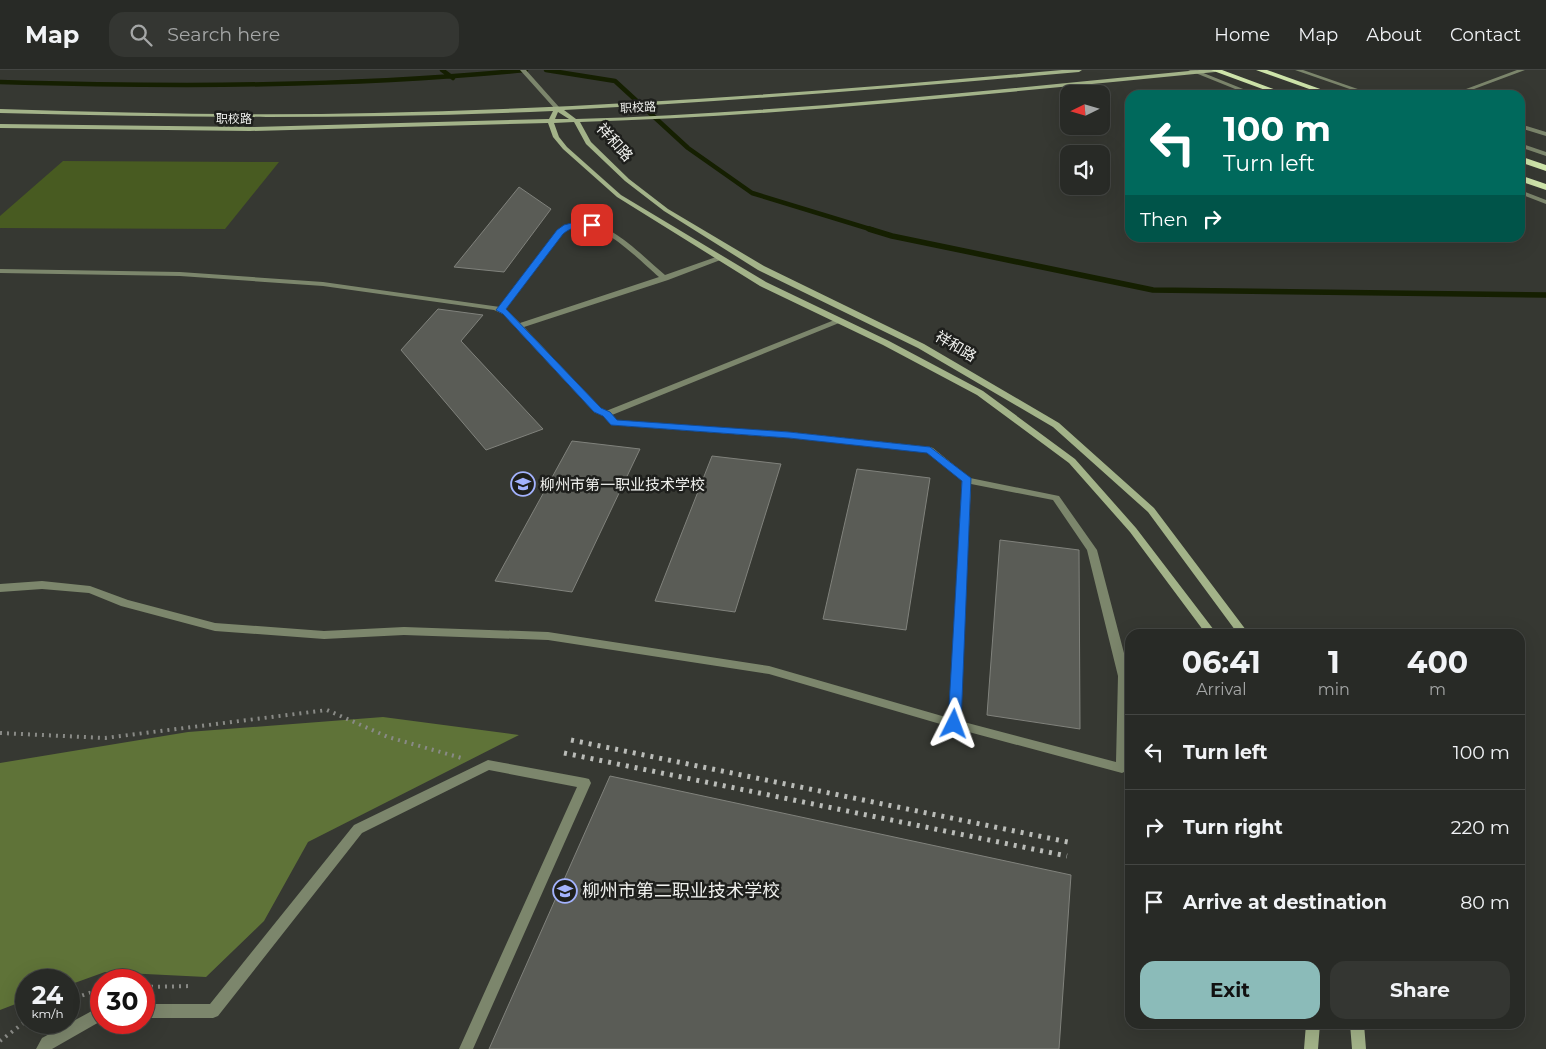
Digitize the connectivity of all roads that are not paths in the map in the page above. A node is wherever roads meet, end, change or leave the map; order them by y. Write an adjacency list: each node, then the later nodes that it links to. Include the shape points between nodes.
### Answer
1 (523, 70): 14 (street)
2 (1079, 70): 14 (main road, 职校路, via 725,99)
3 (1191, 70): 8 (street)
4 (1215, 70): 8 (main road, 职校路); 10 (highway)
5 (1260, 70): 11 (highway)
6 (1298, 70): 12 (street)
7 (1522, 70): 13 (street)
8 (1198, 73): 9 (street); 17 (main road, 职校路, via 729,114)
9 (1242, 90)
10 (1272, 90)
11 (1318, 90)
12 (1357, 90)
13 (1467, 90)
14 (557, 108): 15 (main road, 职校路, via 262,116); 16 (main road); 17 (main road, 祥和路)
15 (0, 112)
16 (551, 122): 17 (main road, 职校路); 18 (main road, 职校路, via 250,129); 29 (main road, 祥和路, via 556,137 565,148 619,196)
17 (577, 122): 39 (main road, 祥和路, via 588,143 627,180 666,210 761,268 921,346 1056,425 1151,510)
18 (0, 126)
19 (1525, 128): 20 (street)
20 (1546, 134)
21 (1525, 147): 22 (street)
22 (1546, 154)
23 (1525, 161): 24 (highway)
24 (1546, 168)
25 (1525, 180): 26 (highway)
26 (1546, 187)
27 (1525, 194): 28 (street)
28 (1546, 202)
29 (719, 259): 31 (street); 33 (main road, 祥和路)
30 (0, 271): 32 (street, via 180,274 314,284)
31 (665, 278): 32 (street, via 592,225 567,226); 34 (street)
32 (501, 310): 34 (street)
33 (840, 321): 35 (street); 38 (main road, 祥和路, via 980,393 1072,460 1132,530)
34 (519, 326): 35 (street, via 597,410)
35 (606, 414): 36 (street, via 615,422 930,450)
36 (967, 480): 40 (street); 40 (street, via 1056,498 1092,550 1124,676 1122,768)
37 (0, 588): 40 (street, via 42,585 90,590 125,603 215,627 324,635 404,631 548,636 769,670)
38 (1208, 629)
39 (1240, 629)
40 (954, 724)
41 (155, 1011): 46 (street, via 213,1011 358,829 488,765 585,783)
42 (90, 1019): 45 (street, via 47,1043)
43 (1313, 1029): 47 (main road)
44 (1357, 1029): 48 (main road)
45 (43, 1049)
46 (466, 1049)
47 (1311, 1049)
48 (1359, 1049)

